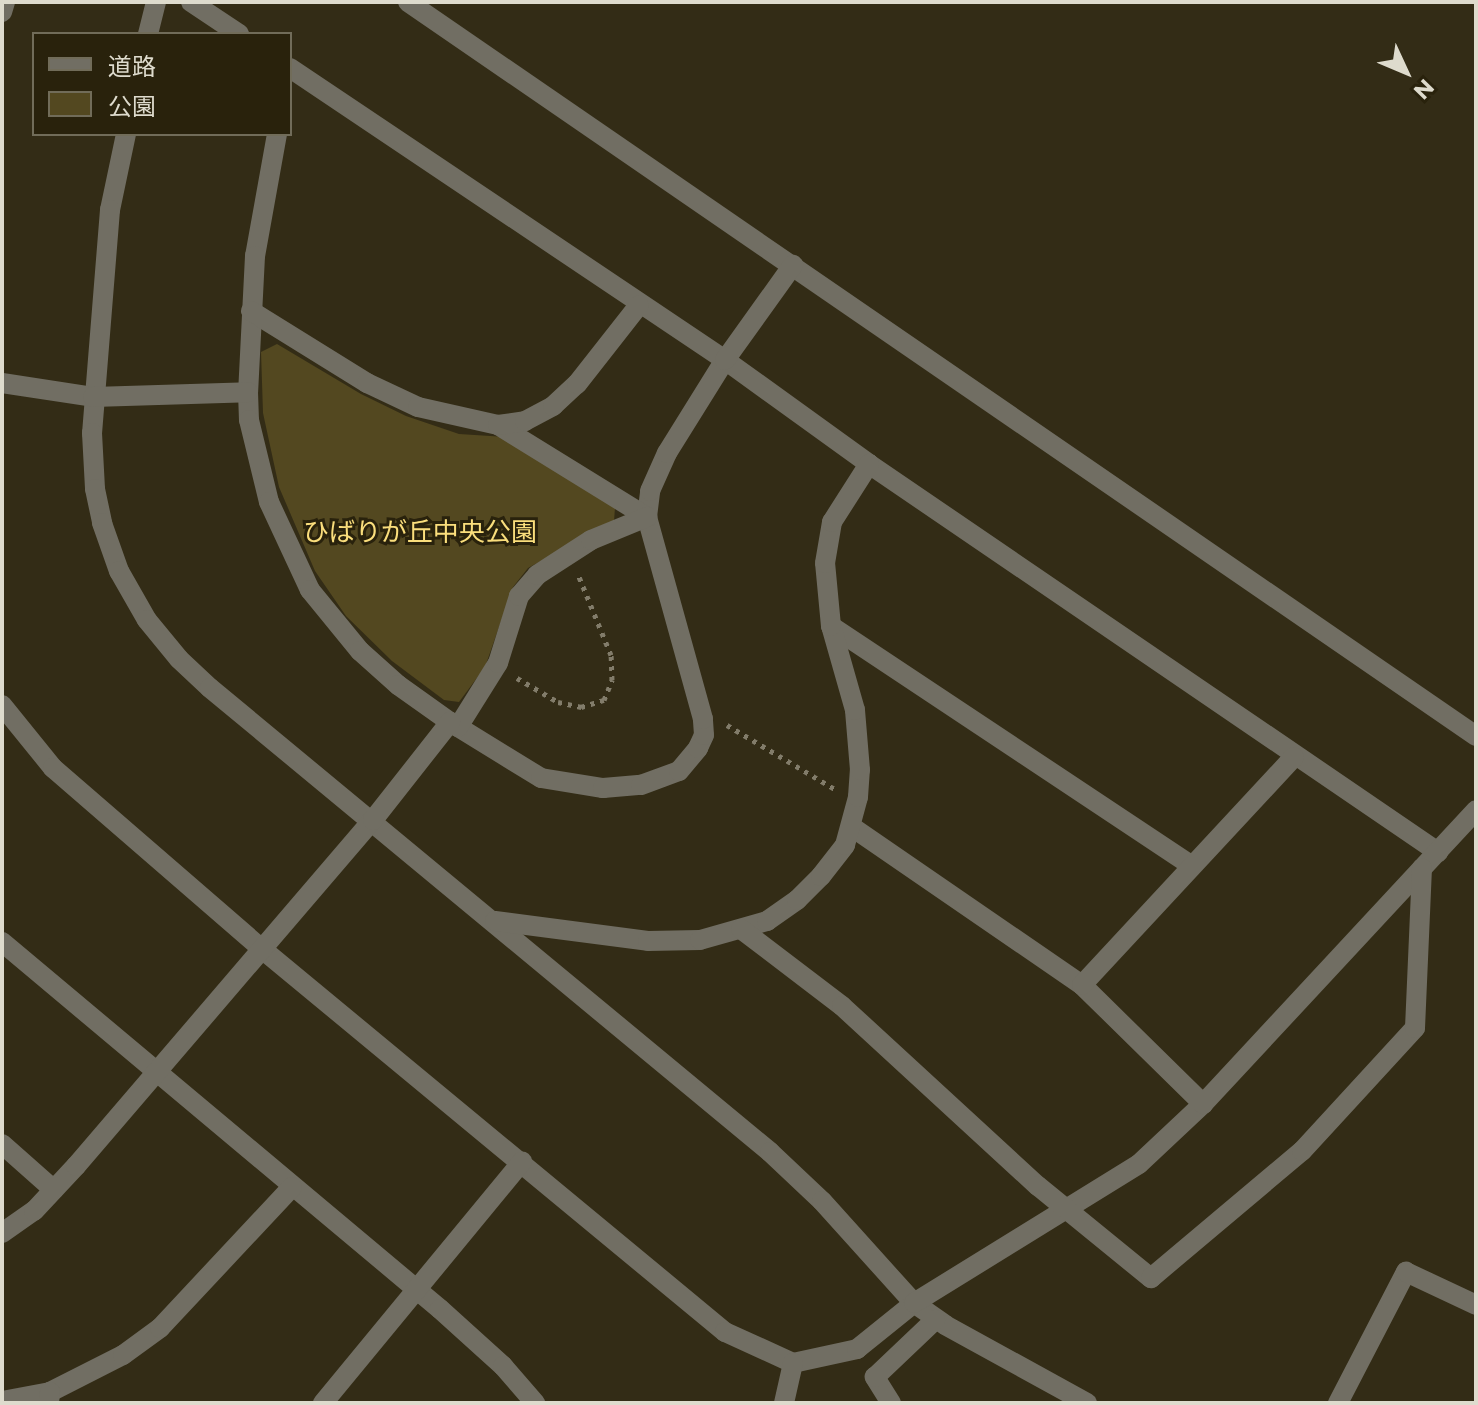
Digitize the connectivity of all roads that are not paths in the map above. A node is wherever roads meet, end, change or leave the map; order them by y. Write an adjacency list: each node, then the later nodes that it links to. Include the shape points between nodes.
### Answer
1 (5, 2): 5 (street)
2 (156, 2): 6 (street)
3 (191, 2): 7 (street)
4 (408, 2): 11 (street)
5 (2, 12)
6 (148, 32)
7 (236, 32)
8 (292, 74): 12 (street)
9 (126, 136): 17 (street, via 110,210)
10 (277, 136): 13 (street, via 255,256)
11 (793, 265): 14 (street); 24 (street)
12 (639, 305): 14 (street); 18 (street, via 577,384 553,406 525,421)
13 (251, 311): 16 (street); 18 (street, via 367,383 418,407)
14 (725, 360): 19 (street); 20 (street, via 667,453 650,491)
15 (2, 383): 17 (street)
16 (248, 392): 17 (street); 23 (street, via 249,420 269,502 310,590 360,651)
17 (93, 397): 27 (street, via 95,489 102,523 119,571 147,620 210,688)
18 (498, 425): 20 (street)
19 (869, 464): 21 (street, via 832,522 825,563); 25 (street)
20 (647, 517): 23 (street, via 591,540 537,575 519,596 498,663); 23 (street, via 703,719 704,735 679,771 623,787 541,778)
21 (831, 626): 28 (street, via 855,710 860,770); 30 (street)
22 (2, 705): 35 (street, via 53,768)
23 (454, 724): 27 (street)
24 (1476, 736)
25 (1294, 757): 29 (street); 30 (street)
26 (1476, 810): 29 (street)
27 (373, 820): 32 (street); 35 (street)
28 (852, 827): 33 (street, via 845,845 797,900 767,921); 36 (street)
29 (1438, 852): 31 (street)
30 (1191, 865): 36 (street)
31 (1422, 868): 38 (street); 43 (street, via 1415,1028 1302,1151 1151,1278)
32 (495, 921): 33 (street, via 648,941 700,940); 46 (street, via 770,1152)
33 (741, 929): 43 (street, via 842,1006)
34 (2, 942): 37 (street)
35 (262, 949): 37 (street); 40 (street)
36 (1082, 985): 38 (street)
37 (156, 1072): 41 (street); 42 (street)
38 (1203, 1104): 43 (street, via 1139,1164)
39 (2, 1144): 42 (street)
40 (522, 1162): 45 (street); 49 (street, via 725,1332)
41 (292, 1187): 45 (street); 50 (street, via 160,1328)
42 (54, 1190): 44 (street)
43 (1068, 1211): 46 (street)
44 (2, 1233)
45 (417, 1291): 52 (street); 53 (street, via 503,1366)
46 (914, 1303): 48 (street); 49 (street, via 857,1349)
47 (1476, 1305): 57 (street, via 1406,1272)
48 (935, 1320): 55 (street, via 875,1377); 56 (street)
49 (793, 1363): 54 (street)
50 (50, 1397): 51 (street)
51 (2, 1401)
52 (323, 1403)
53 (535, 1403)
54 (784, 1403)
55 (891, 1403)
56 (1087, 1403)
57 (1338, 1403)

